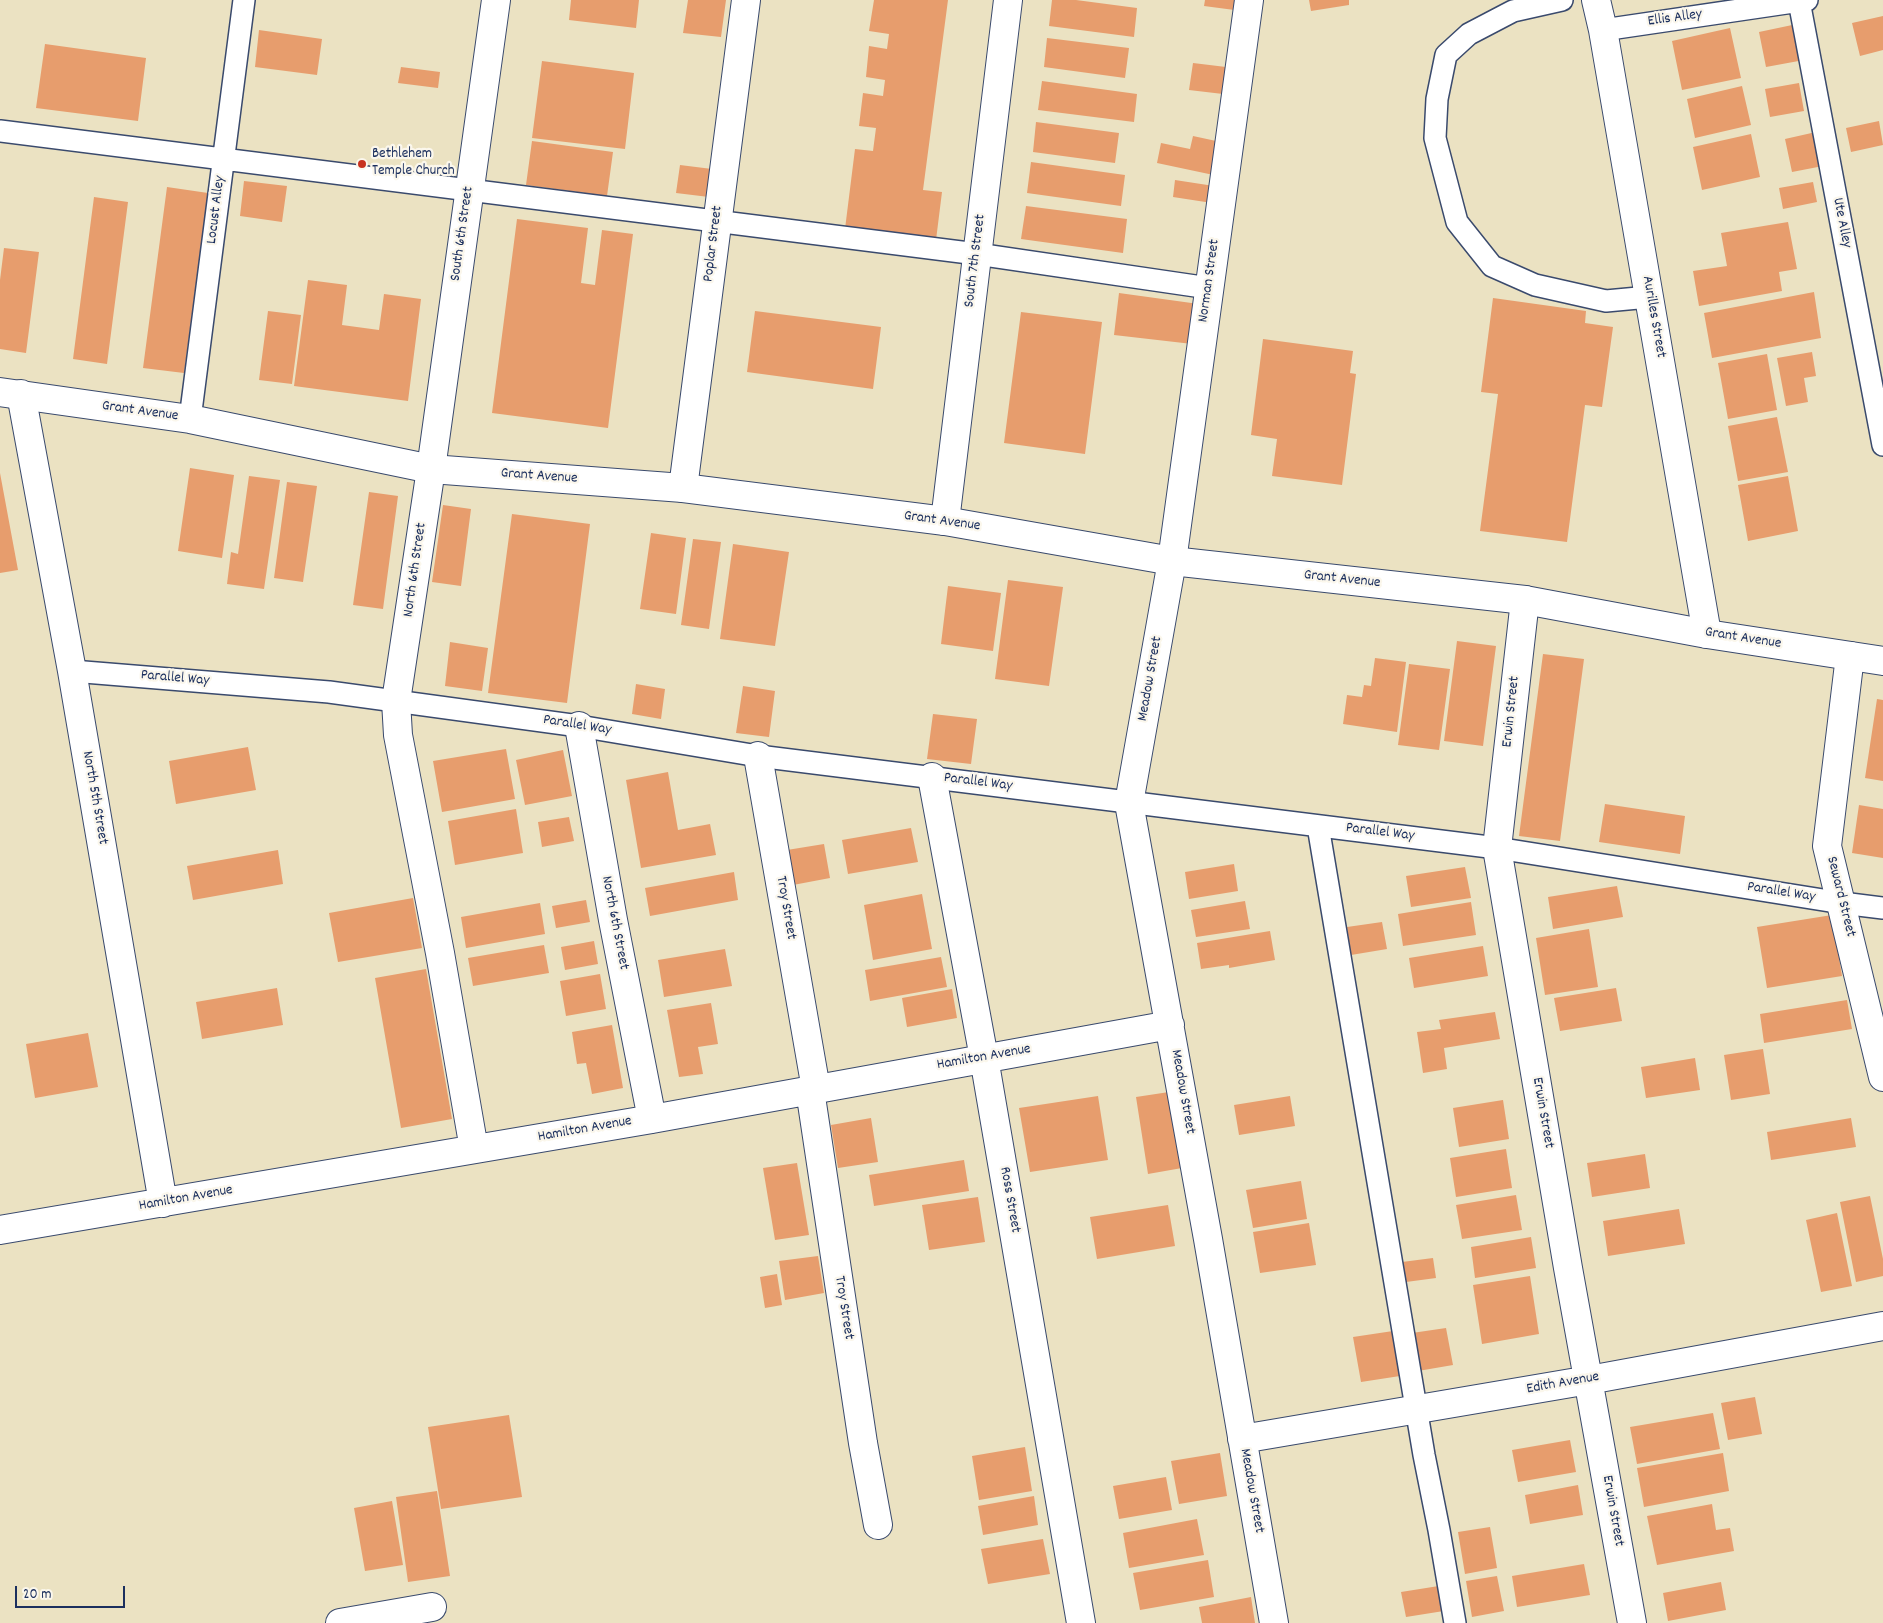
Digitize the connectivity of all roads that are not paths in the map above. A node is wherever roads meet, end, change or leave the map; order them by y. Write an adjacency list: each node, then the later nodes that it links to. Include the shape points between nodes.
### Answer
1 (244, 0): 11 (lane, Locust Alley)
2 (496, 0): 12 (street, South 6th Street)
3 (746, 0): 13 (street, Poplar Street)
4 (1008, 0): 14 (street, South 7th Street)
5 (1249, 0): 15 (street, Norman Street)
6 (1562, 0): 16 (lane, via 1513,11 1469,34 1446,55 1437,99 1436,138 1457,222 1492,266 1535,285 1606,301)
7 (1596, 0): 9 (street, Aurilles Street)
8 (1803, 0): 9 (lane, Ellis Alley); 19 (lane, Ute Alley)
9 (1603, 30): 16 (street, Aurilles Street)
10 (0, 131): 11 (lane)
11 (224, 158): 12 (lane); 18 (lane, Locust Alley)
12 (469, 190): 13 (lane); 20 (street, South 6th Street)
13 (717, 223): 14 (lane); 21 (street, Poplar Street)
14 (977, 254): 15 (lane); 22 (street, South 7th Street)
15 (1209, 288): 23 (street, Norman Street)
16 (1649, 297): 25 (street, Aurilles Street)
17 (10, 393): 18 (street, Grant Avenue); 28 (street, North 5th Street)
18 (190, 419): 20 (street, Grant Avenue)
19 (1883, 445)
20 (431, 469): 21 (street, Grant Avenue); 29 (street, North 6th Street)
21 (682, 488): 22 (street, Grant Avenue)
22 (945, 521): 23 (street, Grant Avenue)
23 (1172, 561): 24 (street, Grant Avenue); 33 (street, Meadow Street)
24 (1525, 600): 25 (street, Grant Avenue); 35 (street, Erwin Street)
25 (1707, 634): 26 (street, Grant Avenue)
26 (1850, 656): 27 (street, Grant Avenue); 36 (street, Seward Street, via 1827,846)
27 (1883, 660)
28 (72, 671): 29 (lane, Parallel Way, via 329,692); 44 (street, North 5th Street)
29 (396, 701): 30 (lane, Parallel Way); 43 (street, North 6th Street, via 398,735)
30 (579, 726): 31 (lane, Parallel Way); 42 (street, North 6th Street, via 612,920)
31 (758, 756): 32 (lane, Parallel Way); 41 (street, Troy Street)
32 (932, 777): 33 (lane, Parallel Way); 39 (street, Ross Street)
33 (1129, 803): 34 (lane, Parallel Way); 38 (street, Meadow Street)
34 (1318, 826): 35 (lane, Parallel Way); 48 (lane)
35 (1497, 848): 36 (lane, Parallel Way); 47 (street, Erwin Street)
36 (1842, 903): 37 (lane, Parallel Way); 40 (street, Seward Street)
37 (1883, 908)
38 (1170, 1025): 39 (street, Hamilton Avenue); 49 (street, Meadow Street)
39 (984, 1058): 41 (street, Hamilton Avenue); 53 (street, Ross Street)
40 (1883, 1077)
41 (813, 1089): 42 (street, Hamilton Avenue); 50 (street, Troy Street, via 863,1443)
42 (652, 1119): 43 (street, Hamilton Avenue)
43 (474, 1149): 44 (street, Hamilton Avenue)
44 (163, 1203): 45 (street, Hamilton Avenue)
45 (0, 1230)
46 (1883, 1326): 47 (street, Edith Avenue)
47 (1589, 1380): 48 (street, Edith Avenue); 56 (street, Erwin Street)
48 (1416, 1409): 49 (street, Edith Avenue); 55 (lane)
49 (1242, 1439): 54 (street, Meadow Street)
50 (878, 1525)
51 (432, 1607): 52 (street)
52 (340, 1623)
53 (1080, 1623)
54 (1274, 1623)
55 (1455, 1623)
56 (1632, 1623)

